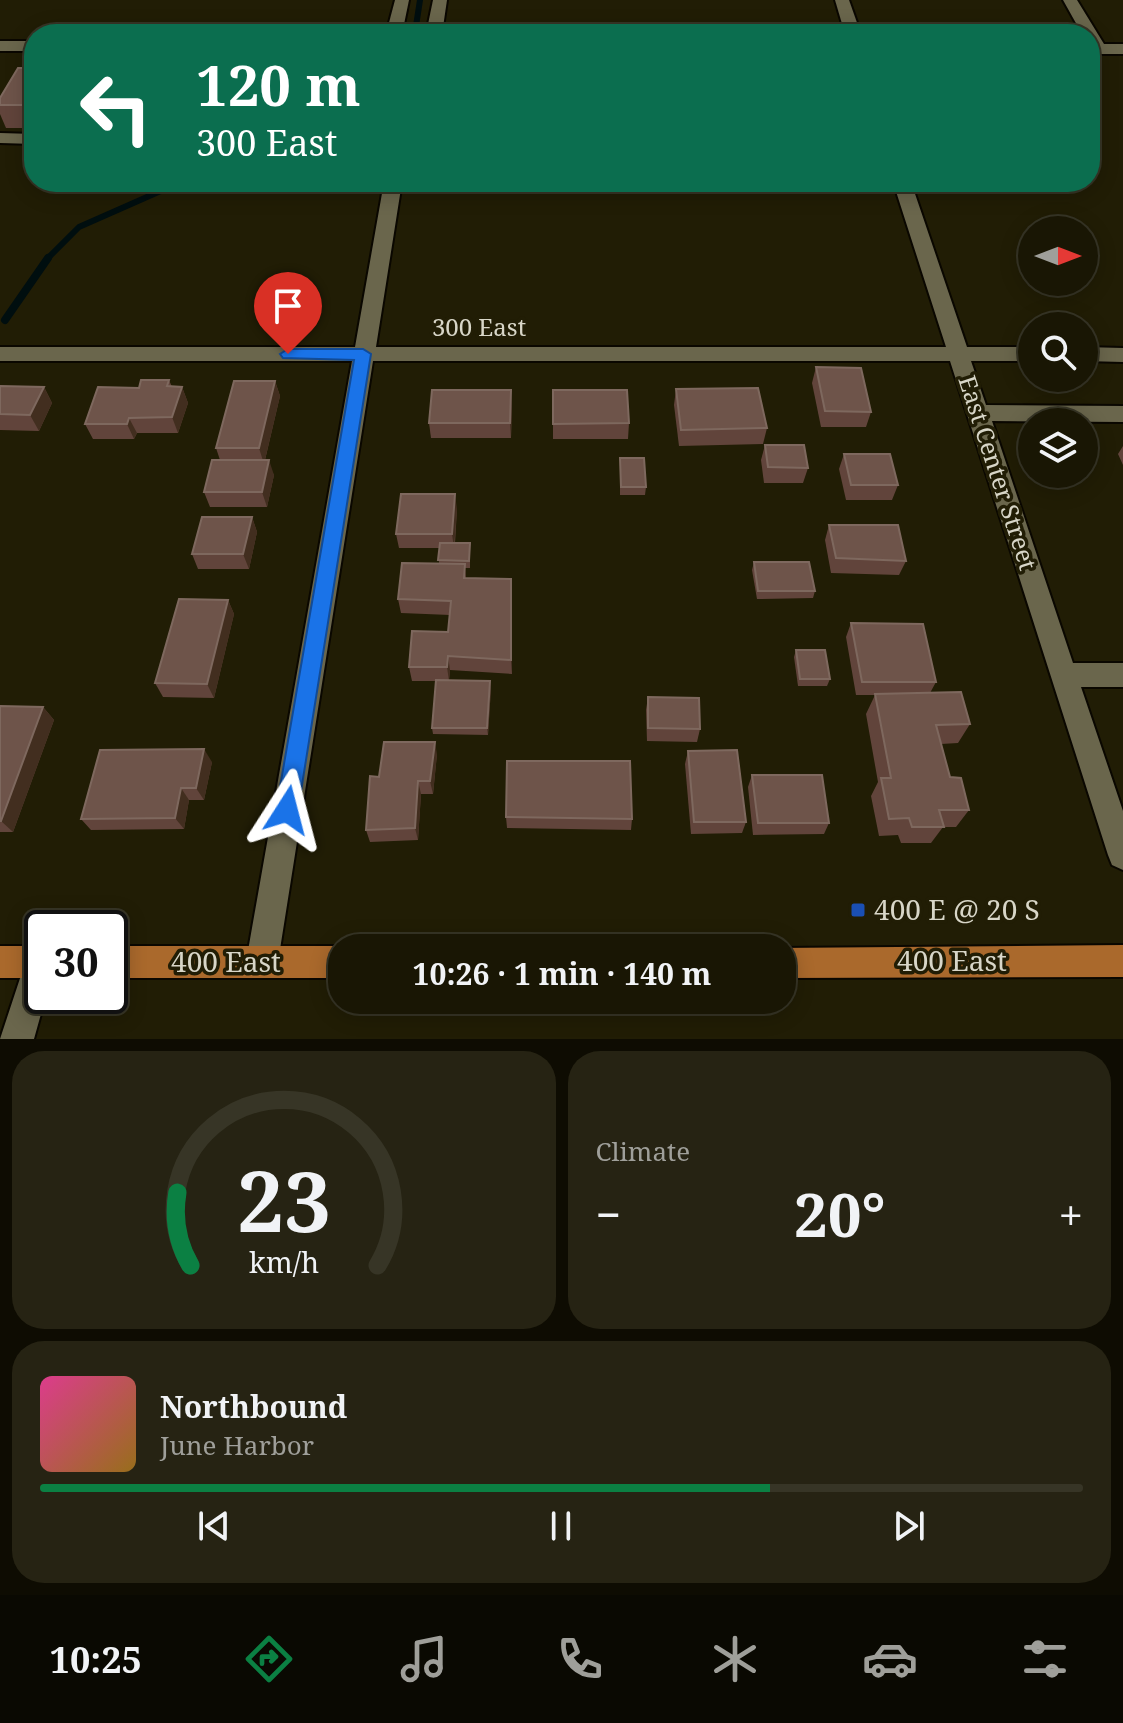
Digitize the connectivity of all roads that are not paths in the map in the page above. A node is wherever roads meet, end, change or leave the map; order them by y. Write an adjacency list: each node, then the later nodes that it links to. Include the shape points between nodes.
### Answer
1 (402, 0): 5 (street)
2 (440, 0): 6 (street)
3 (842, 0): 7 (street)
4 (1070, 0): 8 (street)
5 (396, 24)
6 (436, 24)
7 (850, 24)
8 (1082, 24)
9 (0, 46): 10 (street)
10 (24, 46)
11 (1100, 49): 12 (street)
12 (1123, 49)
13 (0, 138): 14 (street)
14 (24, 139)
15 (391, 192): 18 (street)
16 (905, 192): 19 (street, East Center Street)
17 (0, 354): 18 (street, 300 East)
18 (363, 354): 19 (street, 300 East); 32 (street)
19 (958, 354): 20 (street, 300 East); 23 (street, East Center Street)
20 (1018, 354)
21 (1098, 354): 22 (street)
22 (1123, 355)
23 (978, 413): 24 (street); 25 (street, East Center Street)
24 (1123, 414)
25 (1064, 675): 26 (street); 27 (street, East Center Street)
26 (1123, 675)
27 (1123, 855)
28 (1123, 961): 34 (main road, 400 East)
29 (0, 962): 30 (main road)
30 (24, 962)
31 (128, 962): 32 (main road, 400 East)
32 (262, 962): 33 (main road, 400 East)
33 (328, 962)
34 (796, 962)
35 (25, 1014): 36 (street)
36 (17, 1039)

